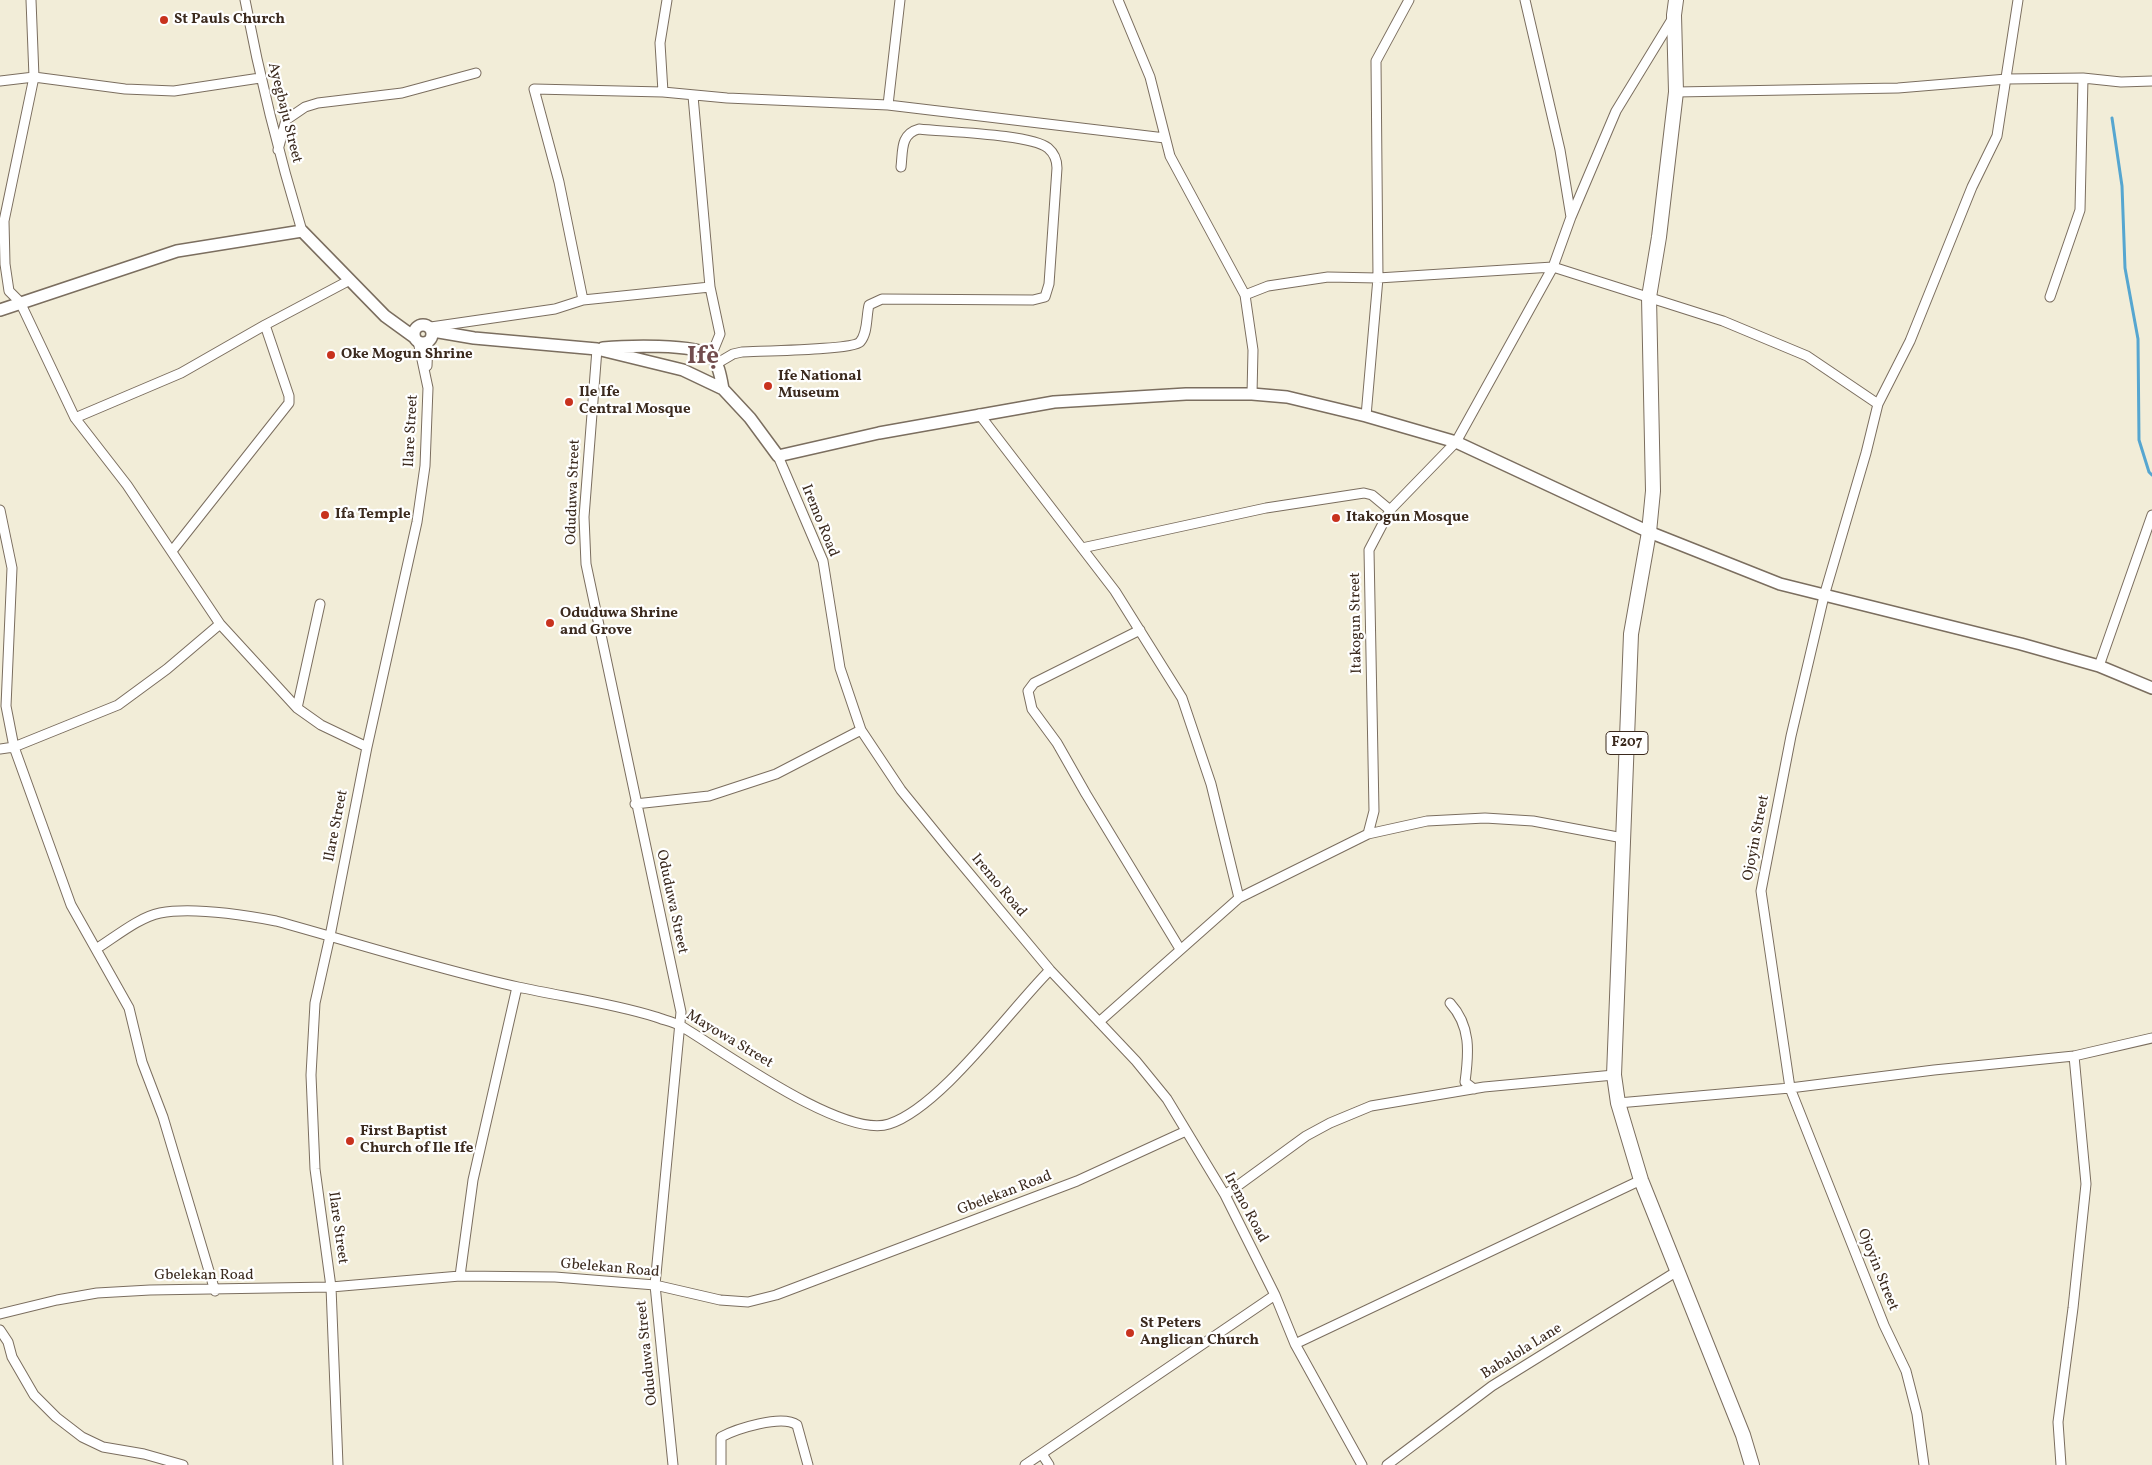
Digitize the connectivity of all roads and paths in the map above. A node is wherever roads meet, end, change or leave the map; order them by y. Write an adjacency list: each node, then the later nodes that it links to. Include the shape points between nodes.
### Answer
1 (31, 0): 12 (street)
2 (245, 0): 13 (street, Ayegbaju Street)
3 (667, 0): 18 (street, via 660,43)
4 (900, 0): 21 (street)
5 (1118, 0): 22 (street, via 1150,77)
6 (1409, 0): 28 (street, via 1376,62)
7 (1525, 0): 25 (street, via 1560,150)
8 (1676, 0): 10 (main road, F207)
9 (2018, 0): 15 (street, Ojoyin Street)
10 (1674, 15): 19 (main road, F207); 25 (street, Itakogun Street, via 1616,111)
11 (476, 73): 23 (street, via 402,93 334,100 305,107 286,120)
12 (34, 77): 13 (street, via 125,89 174,91); 16 (street); 35 (street, via 4,221 9,291)
13 (260, 78): 23 (street, Ayegbaju Street)
14 (2083, 78): 15 (street); 17 (street); 33 (street, via 2080,210)
15 (2007, 79): 19 (street, via 1898,88); 45 (street, Ojoyin Street, via 1998,136 1972,187 1910,341)
16 (0, 81)
17 (2152, 81)
18 (663, 92): 20 (street); 34 (street, via 534,89 559,182)
19 (1676, 92): 32 (main road, F207)
20 (693, 96): 21 (street); 30 (street)
21 (888, 105): 22 (street)
22 (1164, 138): 31 (street, via 1170,156)
23 (278, 150): 26 (street, Ayegbaju Street)
24 (901, 167): 41 (street, via 903,141 919,129 1013,138 1048,147 1058,168 1049,284 1045,297 956,301 882,299 870,305 864,332 856,345 742,352)
25 (1571, 218): 27 (street, Itakogun Street)
26 (302, 232): 29 (street); 35 (street, via 177,251)
27 (1553, 267): 28 (street); 32 (street); 49 (street, Itakogun Street)
28 (1378, 278): 31 (street, via 1328,277 1268,286); 47 (street)
29 (350, 280): 37 (street); 38 (street, via 384,316)
30 (710, 286): 34 (street); 41 (street, via 720,334)
31 (1245, 295): 44 (street, via 1254,350)
32 (1649, 296): 45 (street, via 1723,320 1807,356); 54 (main road, F207, via 1653,491)
33 (2050, 297)
34 (583, 300): 38 (street, via 556,309)
35 (20, 302): 36 (street); 48 (street)
36 (0, 310)
37 (265, 325): 48 (street, via 181,373); 56 (street, via 289,403)
38 (425, 335): 39 (street); 66 (street, Ilare Street, via 428,388 425,466 417,522)
39 (596, 348): 40 (street); 42 (street); 68 (street, Oduduwa Street, via 584,517 586,564)
40 (685, 348): 41 (street, via 703,352); 42 (street)
41 (714, 360): 43 (street)
42 (683, 370): 43 (street)
43 (723, 389): 50 (street)
44 (1252, 394): 46 (street, via 1120,396); 47 (street, via 1287,397)
45 (1878, 404): 57 (street, Ojoyin Street)
46 (979, 414): 50 (street); 55 (street)
47 (1366, 416): 49 (street)
48 (75, 418): 56 (street, via 127,485)
49 (1456, 442): 52 (street, Itakogun Street); 54 (street)
50 (778, 456): 64 (street, Iremo Road, via 823,561 840,668)
51 (0, 510): 65 (street, via 12,568 6,706)
52 (1390, 510): 55 (street, via 1372,494 1364,492 1266,508); 69 (street, Itakogun Street, via 1370,550 1374,811)
53 (2152, 515): 61 (street)
54 (1649, 532): 57 (street, via 1780,584); 70 (main road, F207, via 1631,634)
55 (1082, 548): 60 (street)
56 (172, 551): 59 (street)
57 (1824, 596): 61 (street); 83 (street, Ojoyin Street, via 1791,736 1761,891)
58 (320, 604): 63 (street)
59 (220, 624): 63 (street); 65 (street, via 118,705)
60 (1140, 630): 71 (street, via 1182,698 1199,743); 73 (street, via 1034,682 1028,691 1029,700)
61 (2099, 666): 62 (street)
62 (2152, 688)
63 (296, 708): 66 (street, via 321,726)
64 (861, 730): 68 (street, via 776,774 709,796); 75 (street, Iremo Road, via 901,790)
65 (14, 748): 67 (street); 74 (street, via 71,906)
66 (367, 748): 72 (street, Ilare Street)
67 (0, 749)
68 (635, 804): 79 (street, Oduduwa Street, via 680,1012)
69 (1368, 834): 70 (street, via 1427,822 1485,818 1533,821); 71 (street)
70 (1623, 838): 82 (main road, F207)
71 (1239, 898): 73 (street)
72 (330, 936): 74 (street, Mayowa Street, via 239,914 159,913 127,928); 76 (street, Mayowa Street); 92 (street, Ilare Street, via 315,1003 311,1075 315,1169)
73 (1180, 948): 78 (street)
74 (96, 949): 93 (street, via 129,1008 142,1062 163,1117)
75 (1050, 970): 78 (street, Iremo Road); 79 (street, Mayowa Street, via 951,1079 914,1110 888,1125 864,1126 814,1107)
76 (517, 987): 79 (street, Mayowa Street, via 637,1011); 90 (street, via 474,1180)
77 (1450, 1003): 84 (street, via 1464,1024 1468,1062 1465,1082)
78 (1099, 1022): 86 (street, Iremo Road, via 1161,1092)
79 (679, 1025): 91 (street, Oduduwa Street)
80 (2152, 1038): 81 (street)
81 (2074, 1056): 83 (street); 110 (street, via 2086,1184 2058,1422)
82 (1614, 1075): 84 (street); 85 (main road, F207)
83 (1790, 1088): 85 (street); 109 (street, Ojoyin Street, via 1884,1325 1906,1371 1917,1414)
84 (1474, 1089): 88 (street, via 1388,1102 1352,1113 1306,1136)
85 (1618, 1103): 87 (main road, F207)
86 (1186, 1131): 88 (street, Iremo Road); 91 (street, Gbelekan Road, via 1077,1181 776,1295 748,1302 720,1300)
87 (1641, 1180): 89 (main road, F207); 97 (street)
88 (1225, 1195): 94 (street, Iremo Road)
89 (1679, 1270): 107 (street, Babalola Lane, via 1492,1386); 108 (main road, F207)
90 (460, 1276): 91 (street, Gbelekan Road, via 555,1277); 92 (street, Gbelekan Road)
91 (654, 1285): 101 (street, Oduduwa Street)
92 (332, 1287): 93 (street, Gbelekan Road); 100 (street, Ilare Street)
93 (215, 1291): 95 (street, Gbelekan Road, via 97,1293)
94 (1275, 1295): 97 (street, Iremo Road); 98 (street)
95 (0, 1314)
96 (0, 1330): 99 (street, via 34,1395 82,1437 103,1447)
97 (1295, 1344): 106 (street, Iremo Road)
98 (1042, 1454): 104 (street); 105 (street)
99 (183, 1465)
100 (338, 1465)
101 (673, 1465)
102 (720, 1465): 103 (street, via 721,1437 772,1421 792,1421 797,1425)
103 (808, 1465)
104 (1025, 1465)
105 (1049, 1465)
106 (1362, 1465)
107 (1387, 1465)
108 (1752, 1465)
109 (1924, 1465)
110 (2061, 1465)

